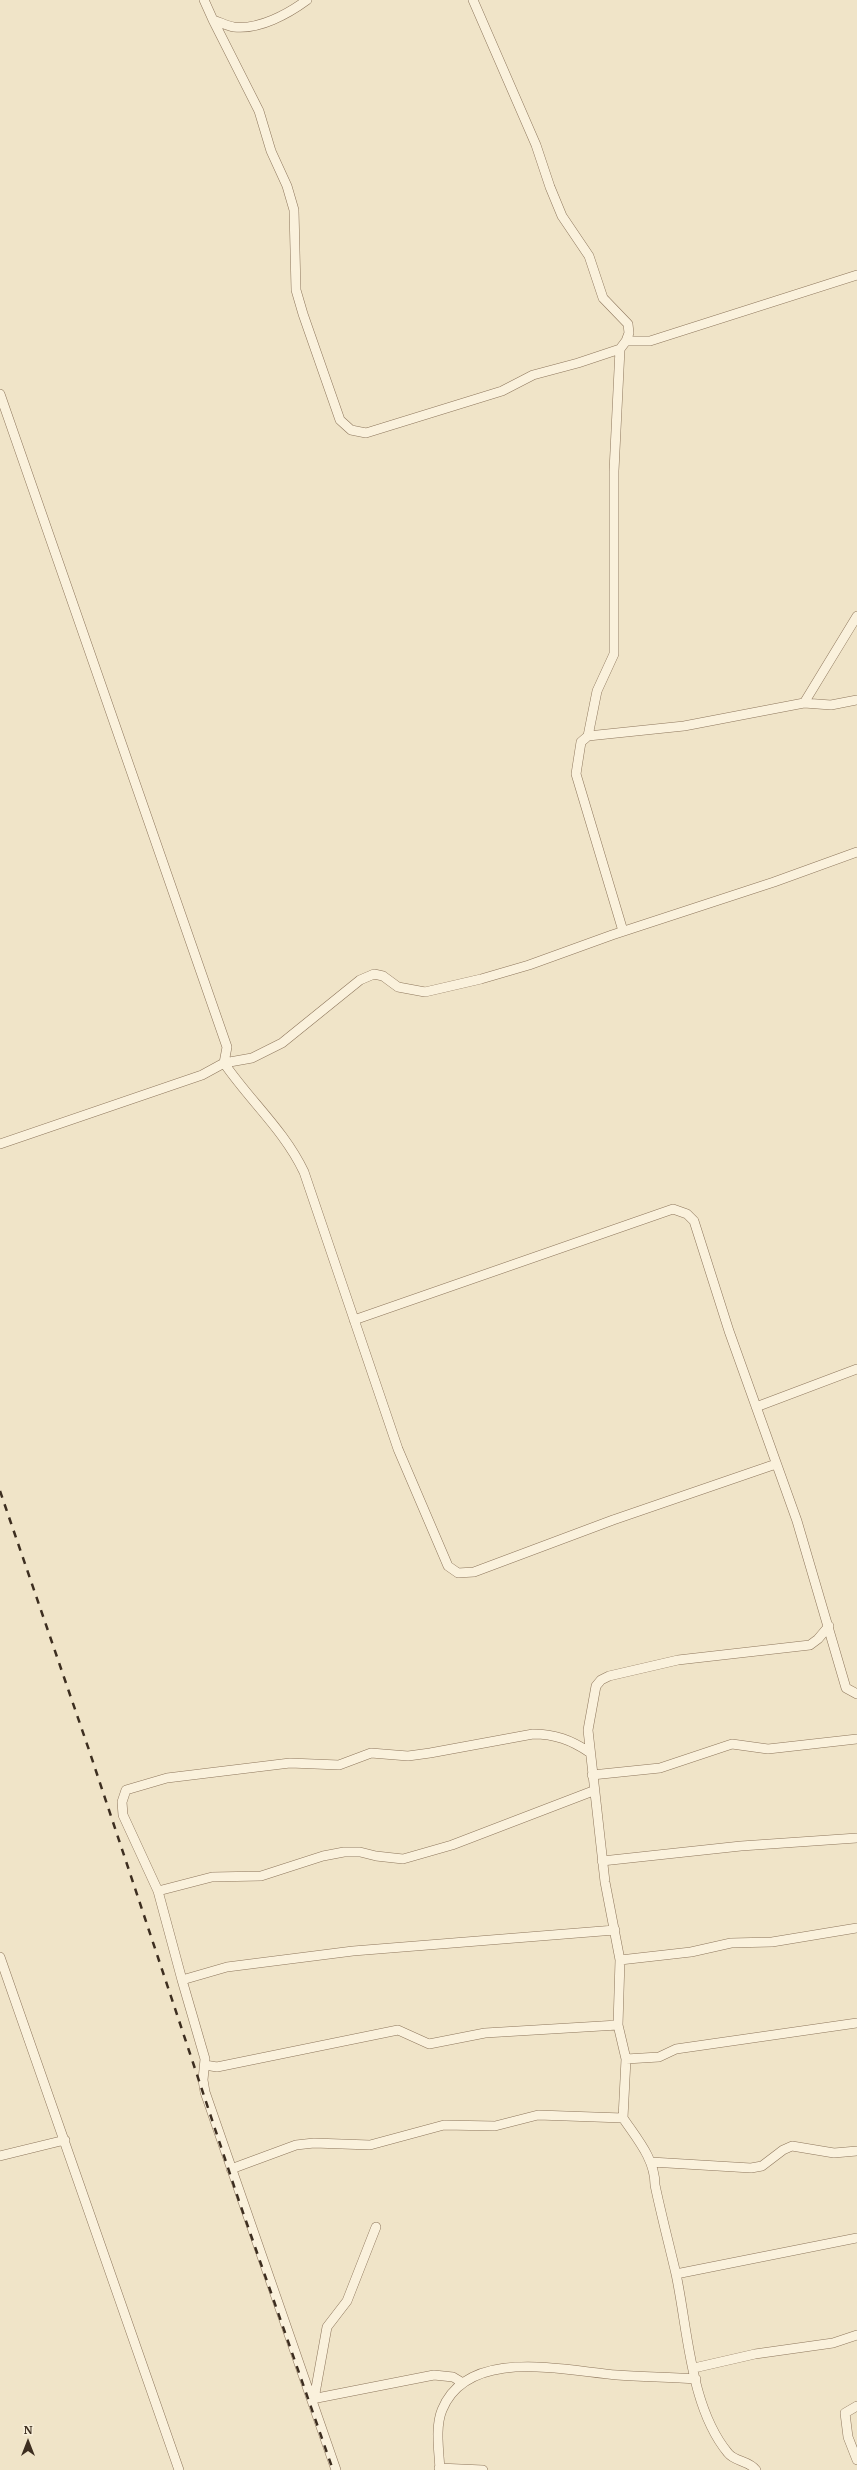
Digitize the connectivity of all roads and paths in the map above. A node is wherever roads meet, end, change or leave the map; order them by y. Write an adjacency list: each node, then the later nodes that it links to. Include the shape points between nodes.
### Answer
1 (204, 0): 4 (street)
2 (307, 0): 4 (street, via 268,22 252,26 235,27)
3 (473, 0): 6 (street, via 536,145 562,216 589,256 603,298 628,324 629,333)
4 (213, 20): 7 (street, via 259,111 271,151 287,186 294,210 296,290 340,420 351,430 366,433 410,420 502,391 532,375 578,364)
5 (857, 275): 6 (street, via 650,341)
6 (626, 341): 7 (street)
7 (620, 349): 12 (street, via 614,471 614,654 597,691)
8 (0, 394): 15 (street, via 222,1029 227,1047)
9 (857, 616): 11 (street)
10 (857, 700): 11 (street, via 831,705)
11 (804, 703): 12 (street, via 684,726)
12 (588, 736): 14 (street, via 581,742 576,774)
13 (857, 852): 14 (street)
14 (623, 931): 15 (street, via 529,965 425,992 398,987 383,976 369,975 282,1043 252,1058)
15 (224, 1063): 16 (street, via 192,1078); 17 (street, via 243,1091 273,1121 295,1152)
16 (0, 1144)
17 (354, 1320): 19 (street, via 673,1209 680,1210 694,1221); 20 (street, via 398,1449 448,1566 458,1572 474,1572 613,1520)
18 (857, 1369): 19 (street)
19 (756, 1407): 20 (street)
20 (776, 1464): 21 (street)
21 (828, 1626): 22 (street, via 846,1688); 24 (street, via 810,1645 678,1660 601,1680 596,1686 588,1730)
22 (857, 1694)
23 (857, 1739): 25 (street, via 768,1749 732,1744 660,1768)
24 (589, 1752): 25 (street); 29 (street, via 574,1742 546,1734 533,1734 408,1756 371,1753 339,1765 266,1765 167,1778 131,1788 123,1794 123,1815)
25 (592, 1775): 26 (street)
26 (593, 1791): 28 (street); 29 (street, via 452,1845 403,1859 344,1852 261,1876 212,1877)
27 (857, 1838): 28 (street, via 741,1846)
28 (602, 1861): 31 (street)
29 (158, 1891): 34 (street)
30 (857, 1928): 33 (street, via 772,1942 731,1943 691,1952)
31 (615, 1930): 33 (street); 34 (street, via 353,1951 226,1967)
32 (0, 1957): 40 (street)
33 (620, 1960): 36 (street)
34 (182, 1980): 38 (street)
35 (857, 2023): 37 (street, via 676,2049 659,2057)
36 (618, 2025): 37 (street); 38 (street, via 485,2033 429,2044 398,2030 216,2067)
37 (626, 2059): 39 (street)
38 (205, 2065): 44 (street, via 205,2092)
39 (623, 2118): 43 (street); 44 (street, via 538,2115 495,2126 444,2126 370,2145 296,2145)
40 (65, 2140): 42 (street); 56 (street)
41 (857, 2150): 43 (street, via 834,2153 805,2146 792,2146 762,2166 751,2168)
42 (0, 2156)
43 (652, 2162): 47 (street)
44 (231, 2169): 52 (street)
45 (376, 2227): 52 (street, via 347,2301 327,2327)
46 (857, 2238): 47 (street)
47 (676, 2274): 49 (street)
48 (857, 2335): 49 (street, via 833,2343 755,2354)
49 (694, 2368): 50 (street)
50 (696, 2379): 51 (street, via 529,2367 482,2372); 59 (street, via 711,2427 720,2441 735,2460 744,2462)
51 (463, 2383): 52 (street, via 453,2377 434,2375); 55 (street, via 442,2408 439,2419)
52 (313, 2399): 57 (street)
53 (857, 2406): 54 (street, via 845,2413 848,2437)
54 (857, 2460)
55 (439, 2469): 58 (street)
56 (179, 2470)
57 (336, 2470)
58 (483, 2470)
59 (756, 2470)

